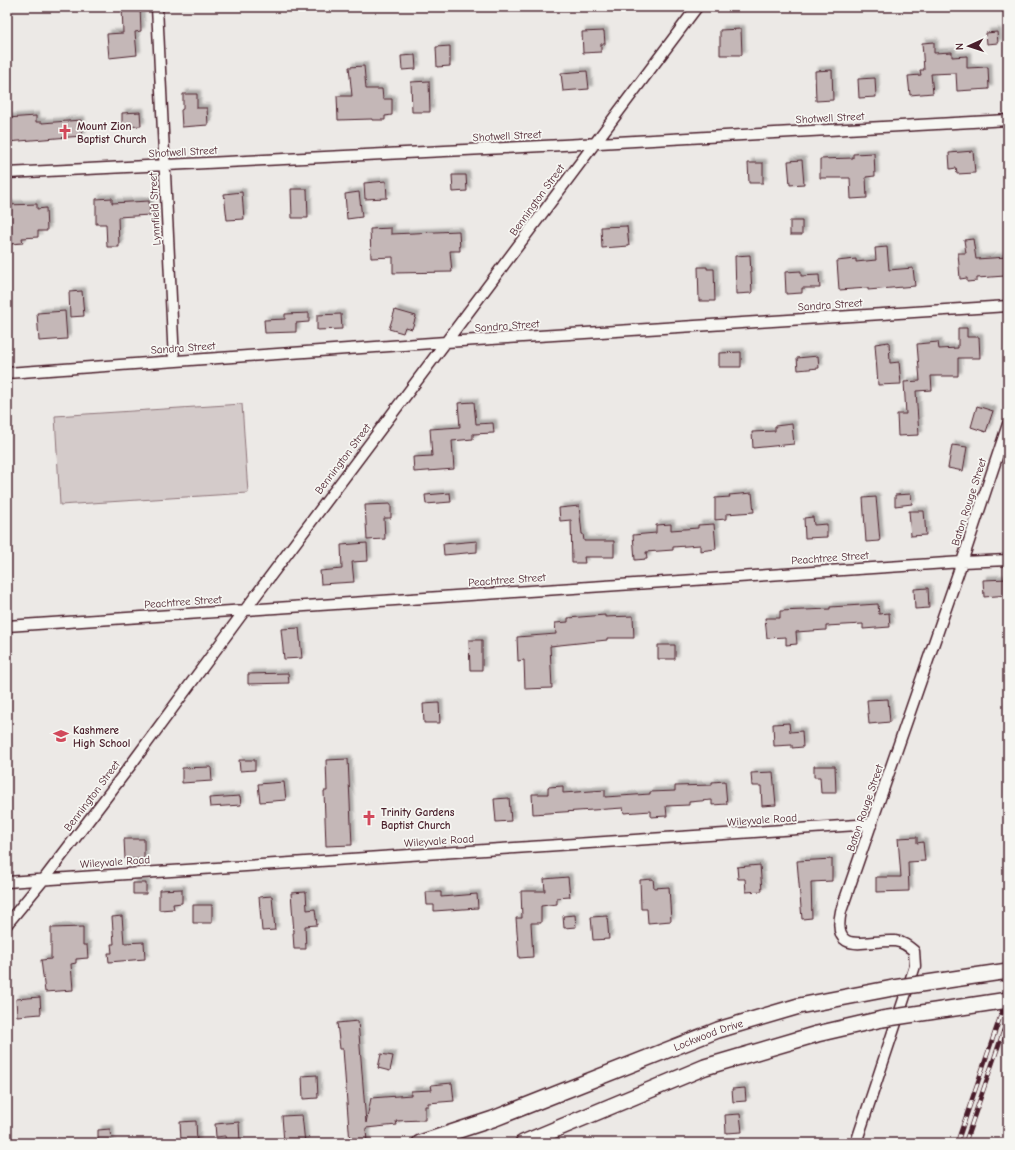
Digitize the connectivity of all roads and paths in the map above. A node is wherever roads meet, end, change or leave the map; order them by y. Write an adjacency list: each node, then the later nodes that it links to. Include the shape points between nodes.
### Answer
1 (157, 7): 5 (street, Lynnfield Street)
2 (696, 7): 4 (street, Bennington Street)
3 (1008, 120): 4 (street, Shotwell Street)
4 (594, 143): 5 (street, Shotwell Street); 8 (street, Bennington Street)
5 (165, 166): 6 (street, Shotwell Street); 9 (street, Lynnfield Street)
6 (7, 173)
7 (1008, 306): 8 (street, Sandra Street)
8 (446, 342): 9 (street, Sandra Street); 14 (street, Bennington Street)
9 (174, 361): 10 (street, Sandra Street)
10 (7, 373)
11 (1008, 424): 13 (street, Baton Rouge Street)
12 (1008, 560): 13 (street, Peachtree Street)
13 (962, 562): 14 (street, Peachtree Street); 16 (street, Baton Rouge Street)
14 (246, 610): 15 (street, Peachtree Street); 17 (street, Bennington Street)
15 (7, 626)
16 (872, 824): 17 (street, Wileyvale Road); 26 (street, Baton Rouge Street, via 841,911 839,932 845,940 854,944 905,944 914,951 915,966)
17 (44, 879): 18 (street, Wileyvale Road); 19 (street, Bennington Street)
18 (7, 882)
19 (7, 924)
20 (1008, 971): 22 (main road, Lockwood Drive, bridge, via 893,988 799,1006 718,1030)
21 (1008, 1000): 23 (main road, bridge, via 882,1019 817,1034 705,1067)
22 (455, 1132): 24 (main road, Lockwood Drive); 25 (main road)
23 (527, 1142)
24 (420, 1143)
25 (465, 1143)
26 (856, 1143)

